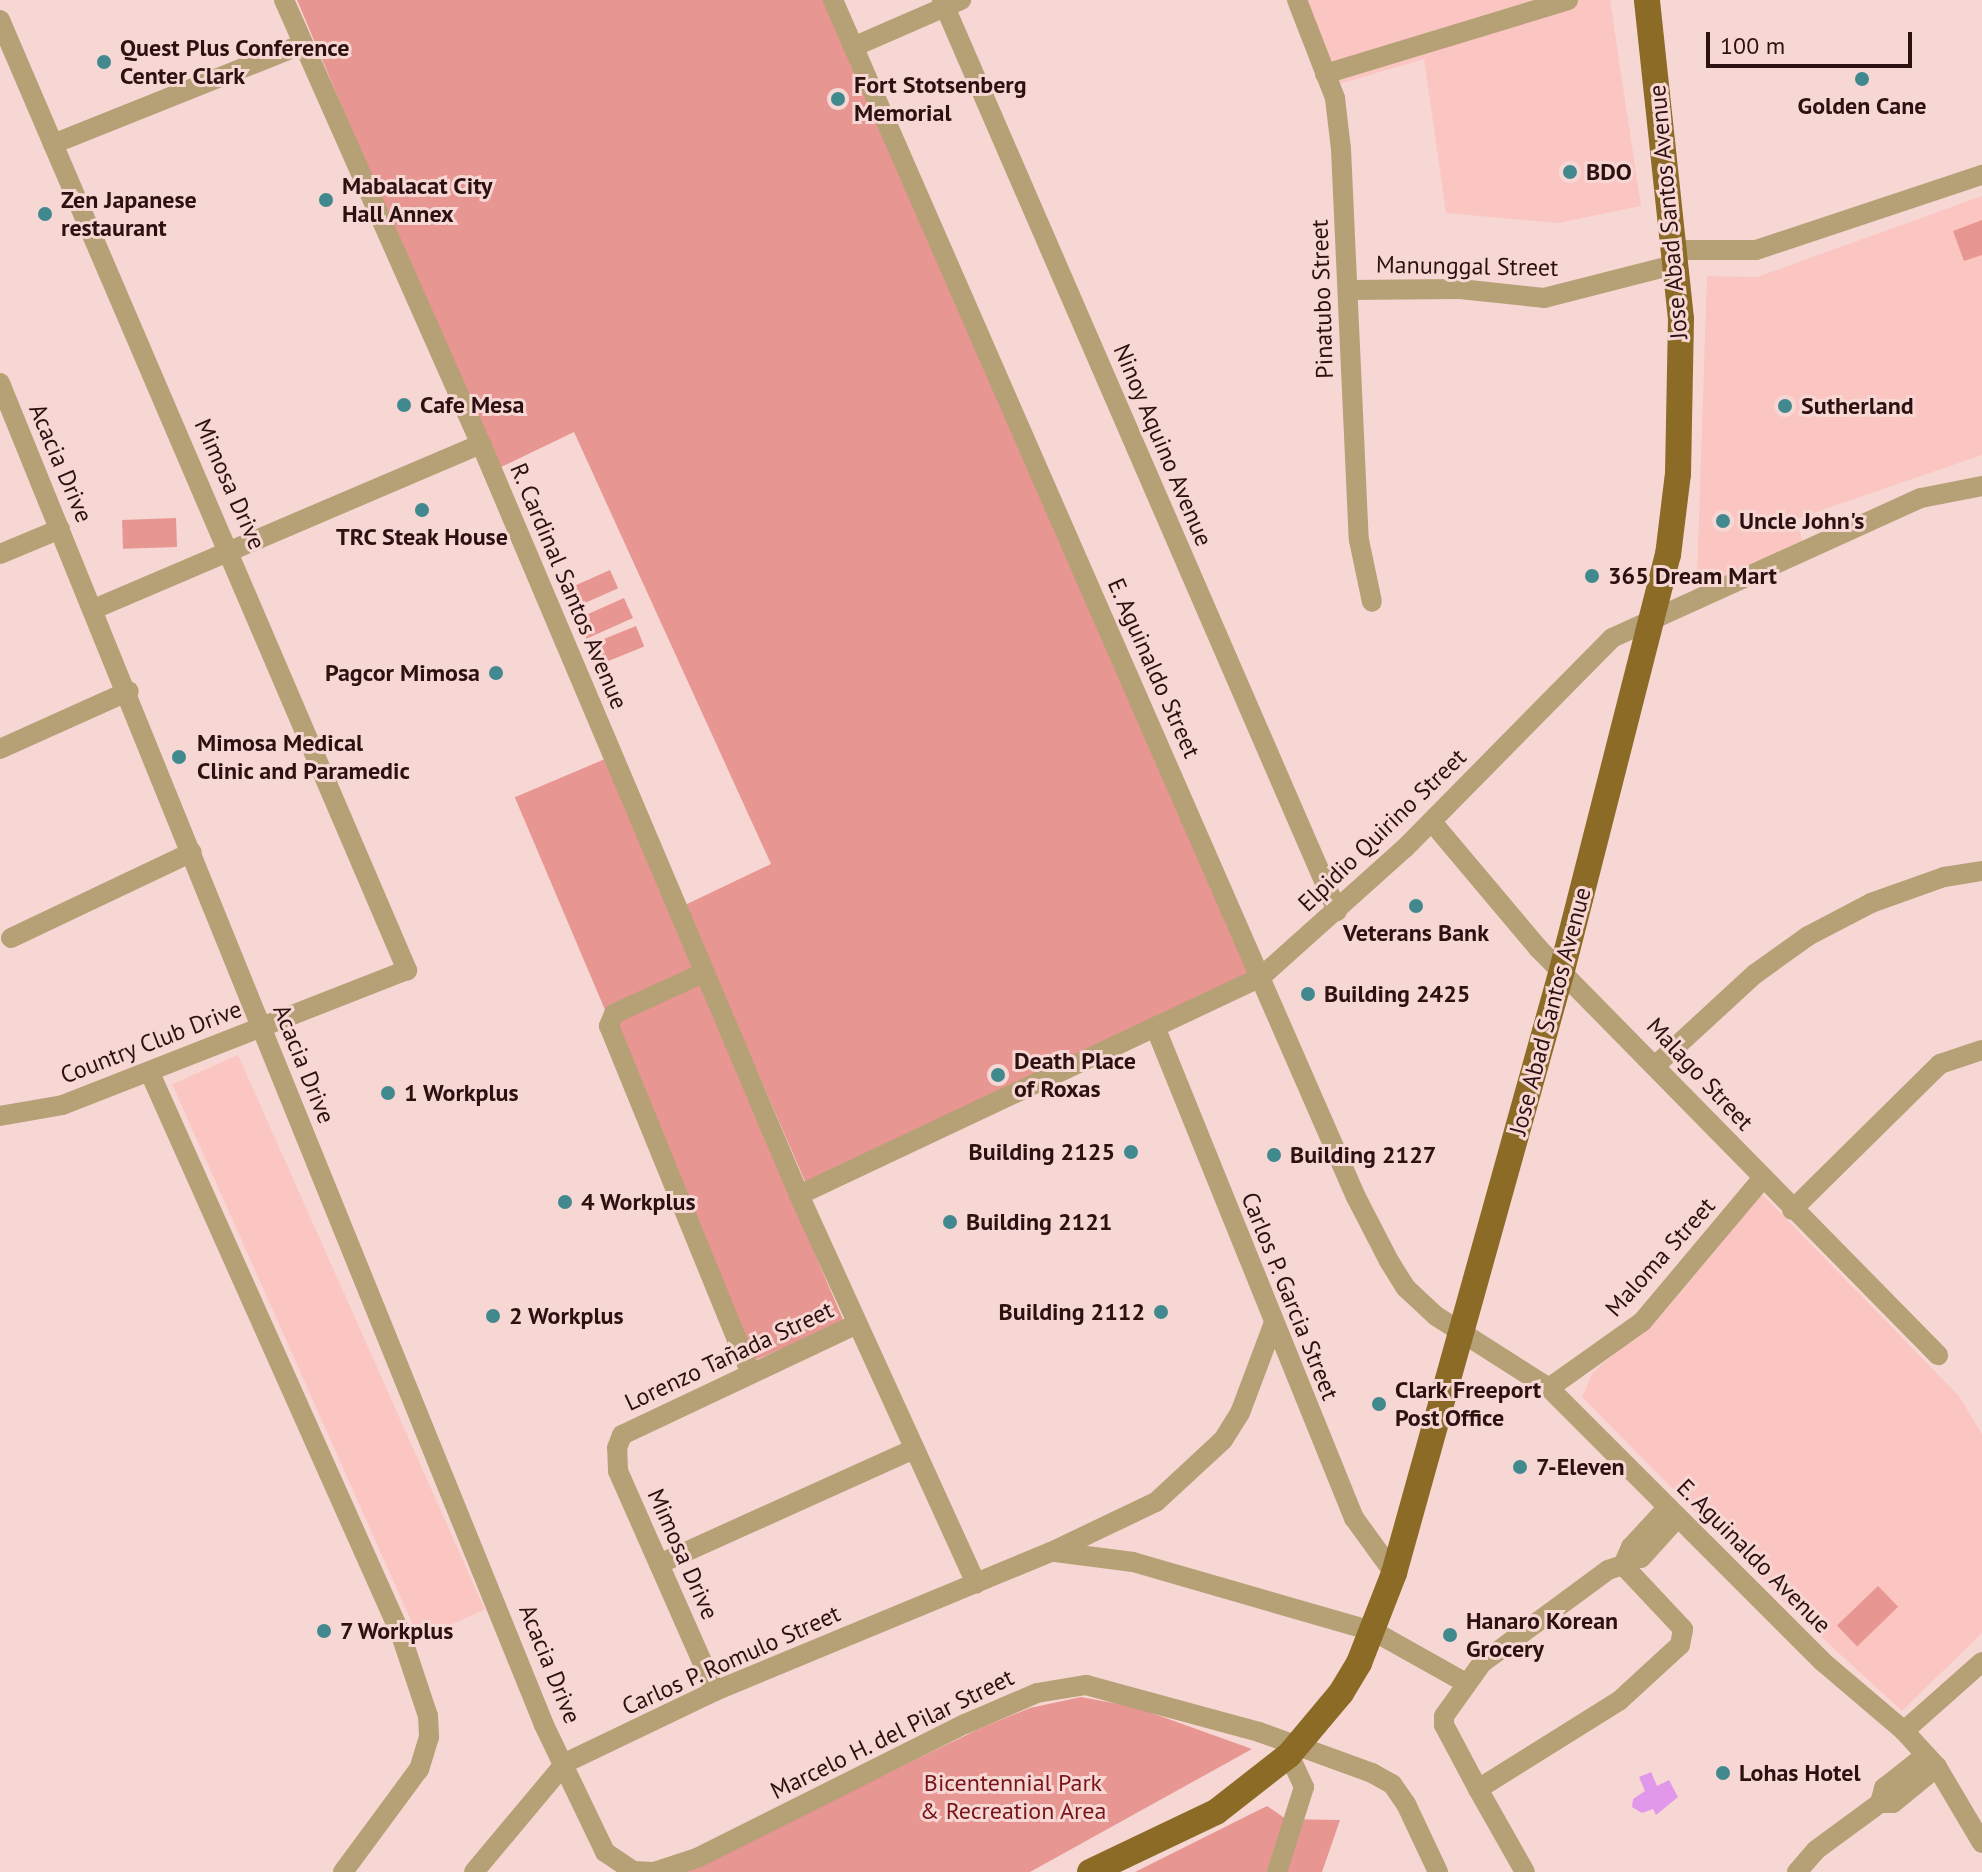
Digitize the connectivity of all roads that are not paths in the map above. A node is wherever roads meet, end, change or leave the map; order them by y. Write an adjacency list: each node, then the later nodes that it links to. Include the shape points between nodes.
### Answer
1 (284, 0): 8 (street, R. Cardinal Santos Avenue)
2 (833, 0): 9 (street, E. Aguinaldo Street)
3 (1297, 0): 10 (street, Pinatubo Street)
4 (1568, 0): 10 (street)
5 (1647, 0): 13 (main road, Jose Abad Santos Avenue)
6 (949, 2): 9 (street); 29 (street, Ninoy Aquino Avenue)
7 (0, 20): 11 (street, Mimosa Drive)
8 (303, 44): 11 (street); 16 (street, R. Cardinal Santos Avenue)
9 (853, 47): 34 (street, E. Aguinaldo Street)
10 (1325, 74): 14 (street, Pinatubo Street, via 1335,98 1341,149)
11 (53, 144): 19 (street, Mimosa Drive)
12 (1982, 175): 13 (street, Manunggal Street, via 1756,250)
13 (1676, 257): 14 (street, Manunggal Street, via 1544,298 1460,289); 23 (main road, Jose Abad Santos Avenue, via 1678,474)
14 (1348, 290): 21 (street, Pinatubo Street, via 1359,540)
15 (0, 383): 18 (street, Acacia Drive)
16 (481, 444): 19 (street); 33 (street, R. Cardinal Santos Avenue)
17 (1982, 486): 23 (street, Elpidio Quirino Street, via 1921,498)
18 (60, 529): 20 (street); 22 (street, Acacia Drive)
19 (229, 548): 22 (street); 31 (street, Mimosa Drive)
20 (0, 554)
21 (1372, 602)
22 (94, 609): 24 (street, Acacia Drive)
23 (1654, 620): 26 (street, Elpidio Quirino Street, via 1605,645); 32 (main road, Jose Abad Santos Avenue)
24 (129, 691): 25 (street); 27 (street, Acacia Drive)
25 (0, 749)
26 (1432, 822): 29 (street, Elpidio Quirino Street); 32 (street, Malago Street)
27 (192, 852): 30 (street); 35 (street, Acacia Drive)
28 (1982, 871): 38 (street, via 1944,877 1871,903 1808,936 1755,974)
29 (1337, 911): 34 (street, Elpidio Quirino Street)
30 (11, 938)
31 (407, 970): 35 (street, Country Club Drive)
32 (1562, 970): 38 (street, Malago Street); 46 (main road, Jose Abad Santos Avenue)
33 (703, 973): 42 (street, R. Cardinal Santos Avenue); 48 (street, via 614,1014 609,1026)
34 (1261, 977): 36 (street, Elpidio Quirino Street); 46 (street, E. Aguinaldo Street, via 1389,1261 1417,1300)
35 (260, 1028): 39 (street, Country Club Drive); 65 (street, Acacia Drive, via 444,1468 544,1725)
36 (1156, 1029): 42 (street, Elpidio Quirino Street); 45 (street, Carlos P. Garcia Street)
37 (1982, 1050): 43 (street, via 1940,1064)
38 (1657, 1064): 41 (street, Malago Street)
39 (150, 1073): 40 (street, Country Club Drive, via 63,1105); 68 (street, via 401,1635 428,1716 429,1737 419,1769)
40 (0, 1116)
41 (1762, 1179): 43 (street, Malago Street); 49 (street, Maloma Street, via 1642,1322)
42 (799, 1195): 44 (street, R. Cardinal Santos Avenue)
43 (1792, 1210): 47 (street, Malago Street)
44 (857, 1324): 48 (street, Lorenzo Tañada Street); 51 (street, R. Cardinal Santos Avenue)
45 (1273, 1325): 53 (street, Carlos P. Romulo Street, via 1240,1413 1201,1465 1156,1502); 56 (street, Carlos P. Garcia Street, via 1354,1518)
46 (1462, 1332): 49 (street, E. Aguinaldo Avenue); 56 (main road, Jose Abad Santos Avenue)
47 (1938, 1355)
48 (750, 1372): 50 (street, Lorenzo Tañada Street)
49 (1549, 1388): 52 (street, E. Aguinaldo Avenue)
50 (622, 1435): 55 (street, Mimosa Drive, via 618,1471)
51 (914, 1449): 55 (street); 57 (street, R. Cardinal Santos Avenue)
52 (1673, 1512): 54 (street, via 1641,1558); 62 (street, E. Aguinaldo Avenue, via 1823,1662)
53 (1051, 1552): 57 (street, Carlos P. Romulo Street); 58 (street, via 1133,1562)
54 (1627, 1561): 60 (street, via 1503,1646); 66 (street, via 1683,1629 1680,1645 1619,1701)
55 (659, 1564): 61 (street, Mimosa Drive)
56 (1394, 1573): 58 (main road, Jose Abad Santos Avenue)
57 (976, 1584): 61 (street, Carlos P. Romulo Street)
58 (1375, 1632): 60 (street); 63 (main road, Jose Abad Santos Avenue, via 1341,1693)
59 (1982, 1662): 62 (street)
60 (1466, 1683): 66 (street, via 1444,1716 1444,1725)
61 (715, 1691): 65 (street, Carlos P. Romulo Street)
62 (1904, 1731): 64 (street, E. Aguinaldo Avenue)
63 (1294, 1750): 70 (street, Marcelo H. del Pilar Street, via 1107,1688 1060,1687 928,1741 697,1858); 71 (main road, Jose Abad Santos Avenue, via 1216,1812); 72 (street, via 1304,1787); 73 (street, Marcelo H. del Pilar Street, via 1392,1784)
64 (1932, 1761): 67 (street, E. Aguinaldo Avenue); 75 (street, via 1893,1803 1880,1803 1834,1835)
65 (565, 1763): 69 (street, Carlos P. Romulo Street); 70 (street, Marcelo H. del Pilar Street, via 605,1852 633,1871)
66 (1478, 1789): 74 (street)
67 (1982, 1843)
68 (343, 1872)
69 (474, 1872)
70 (654, 1872)
71 (1090, 1872)
72 (1277, 1872)
73 (1438, 1872)
74 (1525, 1872)
75 (1797, 1872)

